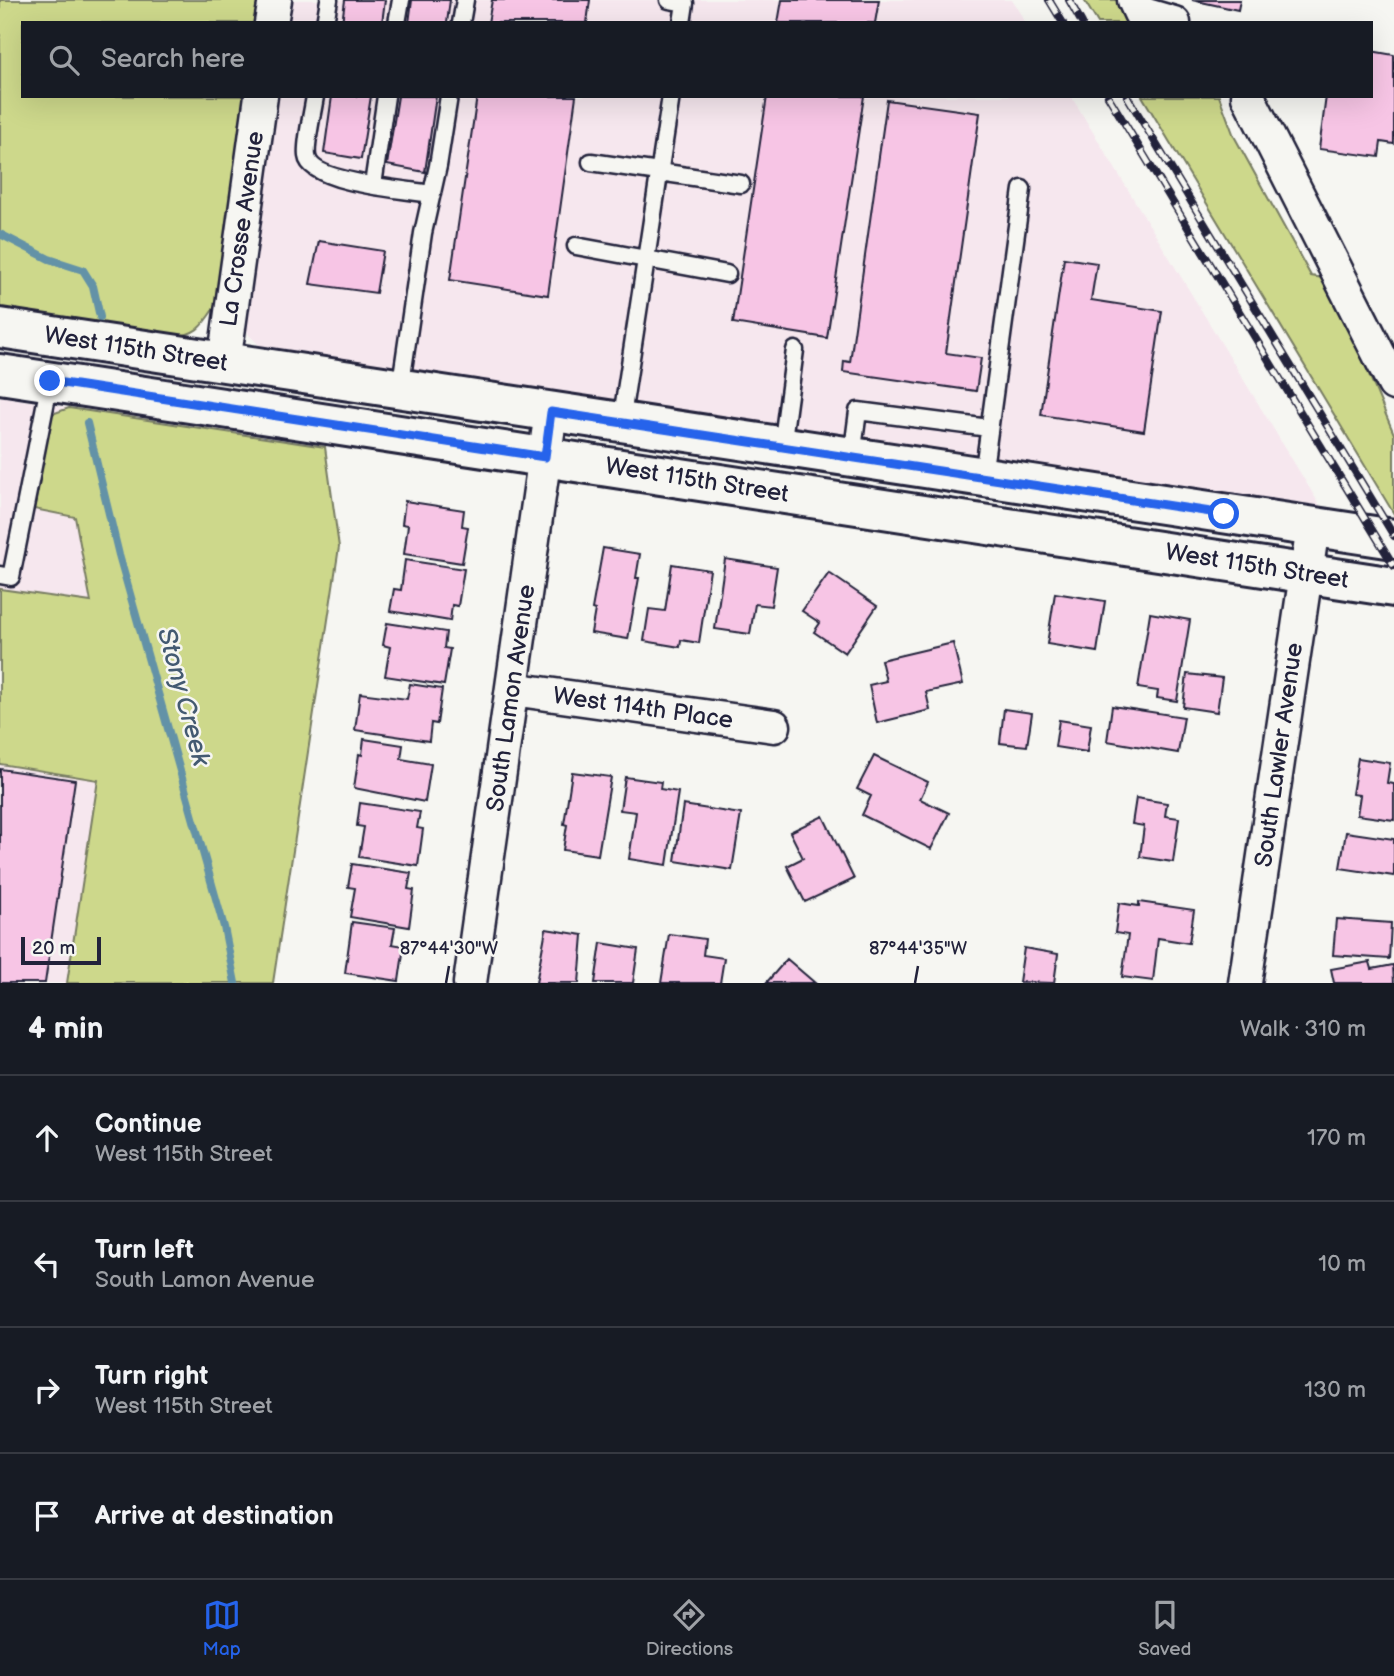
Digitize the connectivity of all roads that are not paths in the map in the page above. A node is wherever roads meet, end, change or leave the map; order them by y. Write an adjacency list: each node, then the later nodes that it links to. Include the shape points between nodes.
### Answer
1 (275, 0): 7 (street)
2 (329, 0): 8 (lane)
3 (401, 0): 9 (lane)
4 (465, 0): 10 (lane)
5 (669, 0): 11 (lane, via 685,3)
6 (1133, 0): 12 (street, via 1140,13)
7 (271, 21)
8 (326, 21)
9 (397, 21)
10 (461, 21)
11 (682, 21)
12 (1167, 21)
13 (261, 98): 30 (street, La Crosse Avenue)
14 (315, 98): 22 (lane, via 307,156 311,166 332,178)
15 (386, 98): 22 (lane)
16 (449, 98): 24 (lane)
17 (671, 98): 20 (lane)
18 (1249, 98): 33 (street)
19 (591, 162): 20 (lane)
20 (660, 172): 21 (lane); 26 (lane)
21 (741, 184)
22 (373, 185): 24 (lane)
23 (1022, 189): 37 (lane)
24 (432, 194): 34 (lane)
25 (576, 246): 26 (lane)
26 (647, 259): 27 (lane); 36 (lane)
27 (727, 274)
28 (0, 328): 30 (street, West 115th Street)
29 (795, 350): 38 (lane)
30 (224, 363): 34 (street, West 115th Street)
31 (0, 374): 32 (street, West 115th Street)
32 (50, 381): 39 (street, West 115th Street); 45 (lane, via 11,577)
33 (1394, 384)
34 (400, 390): 35 (street, West 115th Street)
35 (551, 412): 36 (street, West 115th Street); 39 (street, South Lamon Avenue)
36 (621, 423): 38 (street, West 115th Street)
37 (989, 428): 40 (lane, via 858,411); 41 (lane)
38 (782, 447): 40 (street, West 115th Street)
39 (545, 457): 44 (street, West 115th Street); 47 (street, South Lamon Avenue)
40 (852, 457): 41 (street, West 115th Street)
41 (983, 476): 42 (street, West 115th Street)
42 (1313, 527): 43 (street, West 115th Street); 44 (street, South Lawler Avenue)
43 (1394, 539)
44 (1306, 574): 46 (street, West 115th Street); 50 (street, South Lawler Avenue)
45 (0, 575)
46 (1394, 587)
47 (512, 689): 48 (street, West 114th Place); 49 (street, South Lamon Avenue)
48 (774, 726)
49 (470, 983)
50 (1245, 983)

